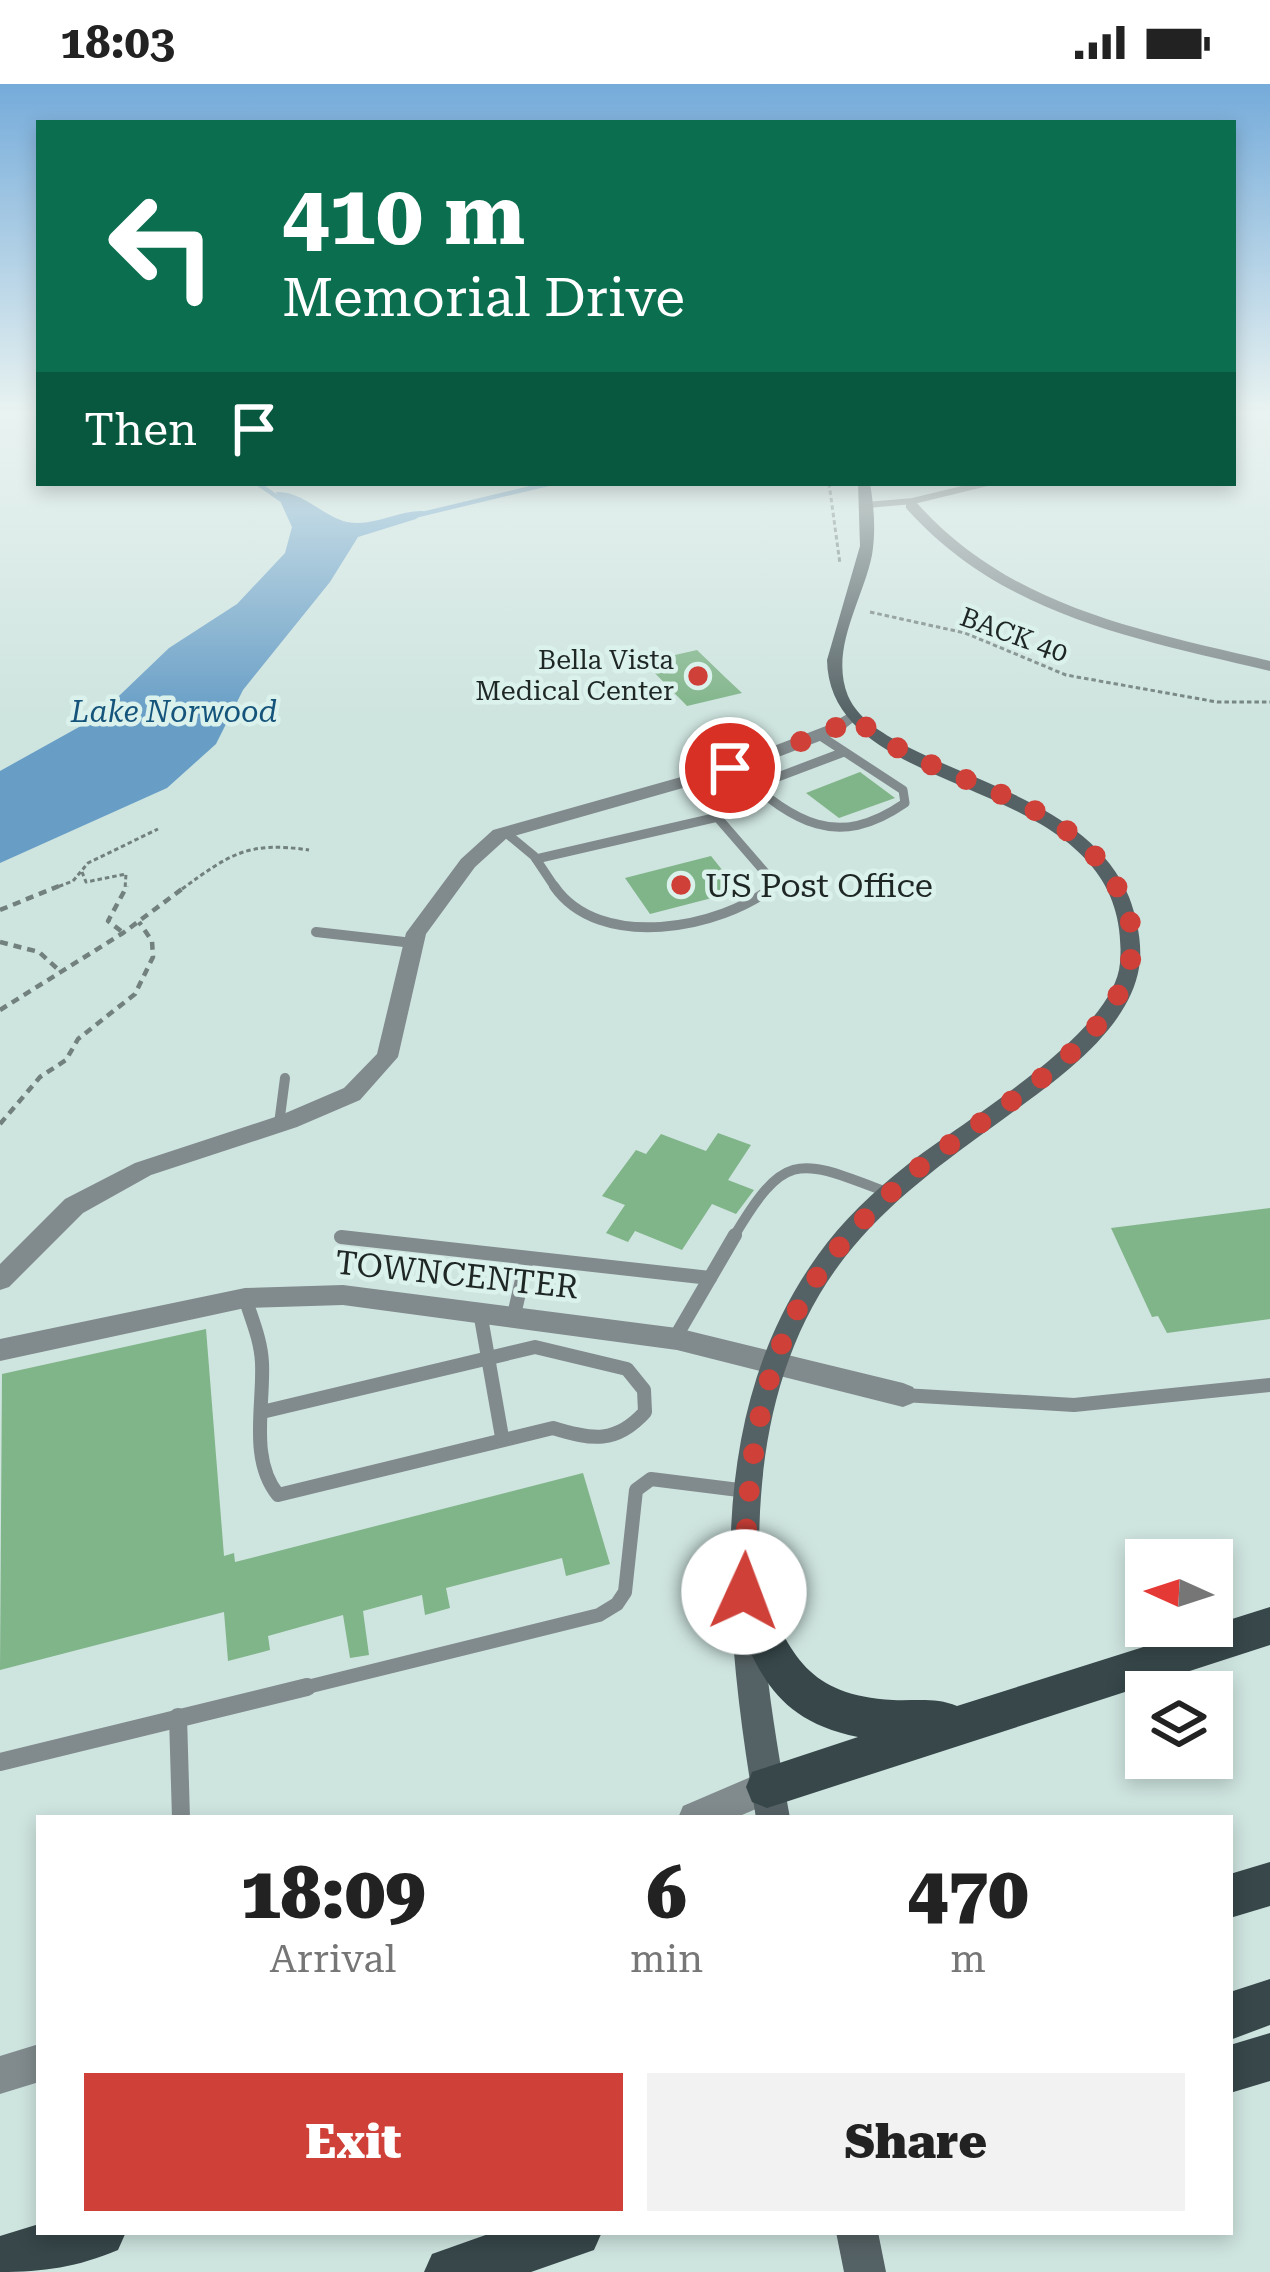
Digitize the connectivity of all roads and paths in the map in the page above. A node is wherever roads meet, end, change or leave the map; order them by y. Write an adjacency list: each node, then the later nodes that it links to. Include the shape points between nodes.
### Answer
1 (836, 512): 4 (path, via 836,562)
2 (867, 512): 8 (main road, via 865,559 834,670)
3 (927, 512): 6 (street, via 982,569 1013,588)
4 (843, 566)
5 (870, 602): 7 (path, BACK 40, via 878,616 964,633 1066,675 1217,702)
6 (1270, 666)
7 (1270, 702)
8 (853, 716): 9 (street); 31 (main road, via 884,741 1028,808 1084,844 1125,902 1131,935 1130,974 1112,1010 1072,1053)
9 (819, 735): 10 (lane); 11 (street)
10 (844, 752): 13 (lane); 13 (lane, via 903,790 905,803 831,833)
11 (730, 768): 12 (street); 13 (lane)
12 (685, 780): 14 (lane); 16 (street)
13 (754, 786)
14 (718, 817): 18 (lane); 18 (lane, via 776,885 742,910 642,928 609,924 576,911)
15 (158, 829): 19 (path)
16 (505, 832): 18 (lane); 25 (street, via 467,863)
17 (309, 850): 21 (path, via 268,844 229,855)
18 (536, 859)
19 (82, 872): 20 (path); 23 (path, via 86,882 126,874 108,921)
20 (0, 910)
21 (138, 921): 23 (path); 29 (path, via 153,957 135,994 78,1039)
22 (316, 932): 25 (lane)
23 (123, 933): 26 (path)
24 (0, 942): 26 (path, via 39,952)
25 (413, 943): 30 (street, via 387,1058 352,1094)
26 (61, 972): 27 (path)
27 (0, 1010)
28 (285, 1078): 30 (lane)
29 (0, 1124)
30 (278, 1124): 35 (street, via 142,1169 74,1206)
31 (891, 1195): 34 (lane, via 814,1165 792,1171 762,1190); 42 (main road, via 817,1276)
32 (341, 1237): 33 (lane)
33 (527, 1258): 34 (lane); 38 (lane)
34 (710, 1278): 39 (lane)
35 (0, 1280)
36 (245, 1298): 37 (street, TOWNCENTER, via 343,1295); 40 (street, TOWNCENTER); 45 (lane, via 261,1347)
37 (480, 1312): 38 (street, TOWNCENTER); 41 (lane)
38 (514, 1315): 39 (street, TOWNCENTER)
39 (675, 1339): 42 (street, TOWNCENTER)
40 (0, 1350)
41 (489, 1356): 45 (lane); 46 (lane); 46 (lane, via 535,1347 584,1357 627,1370 644,1390 645,1412 627,1435 596,1441 553,1428)
42 (774, 1366): 44 (street, TOWNCENTER); 47 (main road)
43 (1270, 1385): 44 (lane, via 1074,1405)
44 (903, 1394)
45 (262, 1412): 46 (lane, via 264,1474 278,1495)
46 (502, 1437)
47 (748, 1491): 48 (main road); 50 (lane, via 664,1479 636,1490 625,1592 599,1615)
48 (744, 1592): 51 (main road, via 780,1670 810,1703 883,1722); 53 (main road)
49 (1270, 1625): 51 (main road)
50 (178, 1717): 52 (lane); 54 (lane)
51 (978, 1719): 53 (main road)
52 (0, 1762)
53 (770, 1802): 55 (street)
54 (181, 1815)
55 (709, 1815)
56 (1270, 1884): 57 (main road)
57 (1233, 1895)
58 (1270, 2002): 59 (main road)
59 (1233, 2015)
60 (1270, 2057): 62 (main road)
61 (36, 2064): 63 (street)
62 (1233, 2067)
63 (0, 2075)
64 (90, 2235): 67 (main road)
65 (567, 2235): 68 (main road)
66 (858, 2235): 69 (main road)
67 (0, 2262)
68 (450, 2272)
69 (865, 2272)

